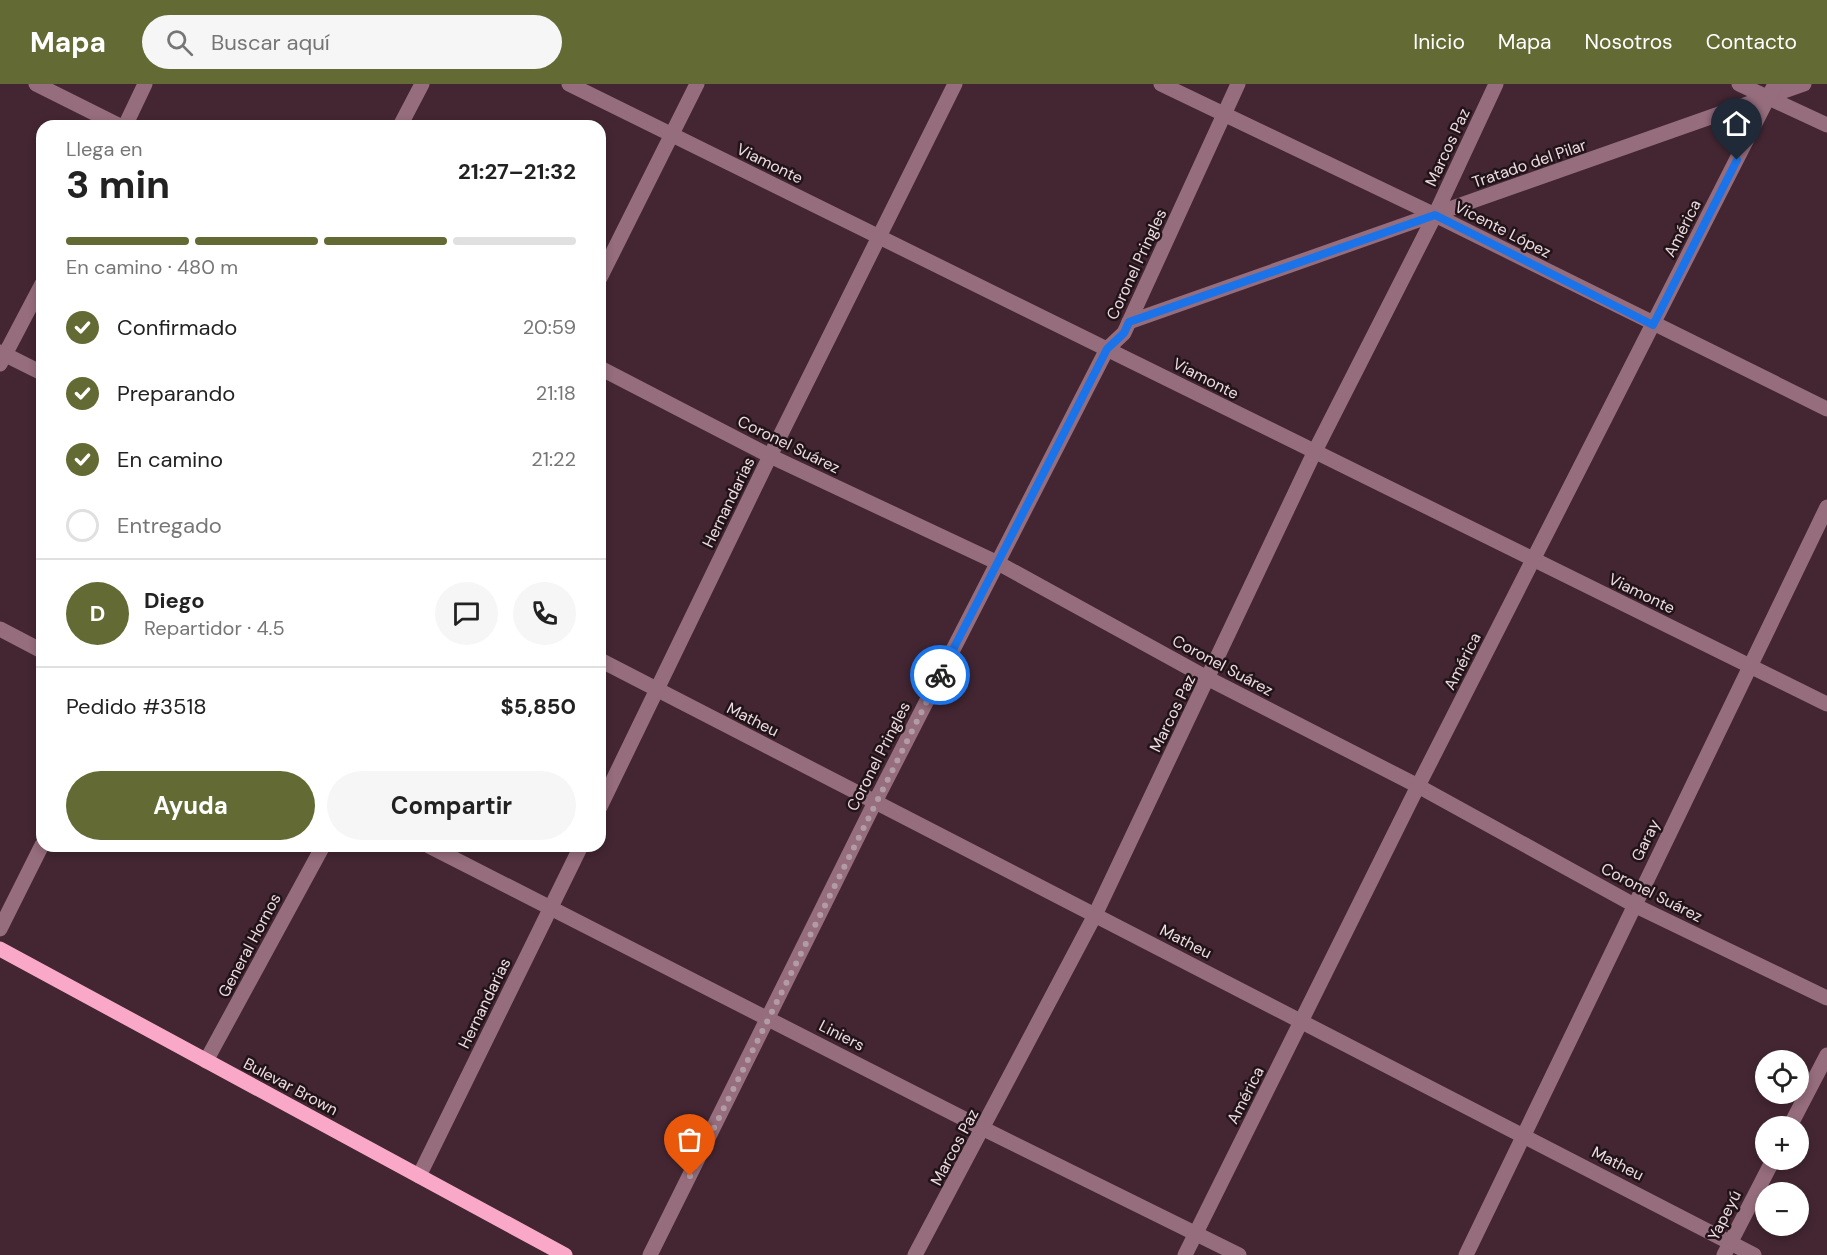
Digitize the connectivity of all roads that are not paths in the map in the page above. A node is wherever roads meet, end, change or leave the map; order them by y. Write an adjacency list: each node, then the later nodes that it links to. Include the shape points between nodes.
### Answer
1 (36, 84): 14 (street)
2 (145, 84): 15 (street)
3 (422, 84): 16 (street)
4 (569, 84): 18 (street, Viamonte)
5 (697, 84): 18 (street)
6 (955, 84): 20 (street, Hernandarias)
7 (1161, 84): 13 (street, Vicente López)
8 (1238, 84): 13 (street, Coronel Pringles)
9 (1496, 84): 19 (street, Marcos Paz)
10 (1739, 84): 12 (street)
11 (1804, 84): 12 (street, Tratado del Pilar)
12 (1771, 91): 17 (street); 19 (street, Tratado del Pilar); 24 (street, América)
13 (1224, 115): 19 (street, Vicente López); 23 (street, Coronel Pringles)
14 (108, 120)
15 (128, 120)
16 (403, 120)
17 (1827, 125)
18 (672, 135): 20 (street, Viamonte); 21 (street)
19 (1435, 215): 23 (street, Tratado del Pilar); 24 (street, Vicente López); 30 (street, Marcos Paz)
20 (880, 238): 25 (street, Viamonte); 31 (street, Hernandarias)
21 (606, 266)
22 (36, 295): 26 (street)
23 (1129, 322): 25 (street, Coronel Pringles, via 1124,333)
24 (1653, 325): 29 (street, Vicente López); 33 (street, América)
25 (1107, 349): 30 (street, Viamonte); 34 (street, Coronel Pringles)
26 (2, 357): 27 (street)
27 (36, 371)
28 (606, 371): 31 (street, Coronel Suárez)
29 (1827, 409)
30 (1314, 453): 33 (street, Viamonte); 39 (street, Marcos Paz)
31 (770, 456): 34 (street, Coronel Suárez); 40 (street, Hernandarias)
32 (1827, 507): 38 (street, Garay)
33 (1534, 561): 38 (street, Viamonte); 42 (street, América)
34 (998, 563): 39 (street, Coronel Suárez); 44 (street, Coronel Pringles)
35 (0, 629): 36 (street)
36 (36, 648)
37 (606, 663): 40 (street, Matheu)
38 (1750, 666): 41 (street, Viamonte); 49 (street, Garay)
39 (1209, 679): 42 (street, Coronel Suárez); 51 (street, Marcos Paz)
40 (658, 690): 43 (street, Hernandarias); 44 (street, Matheu)
41 (1827, 704)
42 (1418, 786): 49 (street, Coronel Suárez); 56 (street, América)
43 (606, 795)
44 (875, 802): 51 (street, Matheu); 55 (street, Coronel Pringles)
45 (38, 852): 52 (street)
46 (320, 852): 58 (street, General Hornos)
47 (441, 852): 50 (street, Liniers)
48 (578, 852): 50 (street, Hernandarias)
49 (1634, 904): 54 (street, Coronel Suárez); 61 (street, Garay)
50 (551, 908): 55 (street, Liniers); 63 (street, Hernandarias)
51 (1095, 915): 56 (street, Matheu); 60 (street, Marcos Paz)
52 (0, 928)
53 (0, 950): 58 (main road, Bulevar Brown)
54 (1827, 998)
55 (769, 1018): 60 (street, Liniers); 67 (street, Coronel Pringles)
56 (1302, 1021): 61 (street, Matheu); 64 (street, América)
57 (1827, 1055): 59 (street)
58 (207, 1061): 63 (main road, Bulevar Brown)
59 (1795, 1116)
60 (984, 1129): 64 (street, Liniers); 68 (street, Marcos Paz)
61 (1524, 1135): 65 (street, Matheu); 71 (street, Garay)
62 (1768, 1170): 65 (street, Yapeyú)
63 (419, 1176): 66 (main road, Bulevar Brown)
64 (1196, 1233): 69 (street, América); 70 (street, Liniers)
65 (1727, 1248): 72 (street, Matheu)
66 (565, 1255)
67 (650, 1255)
68 (915, 1255)
69 (1185, 1255)
70 (1239, 1255)
71 (1466, 1255)
72 (1754, 1255)

